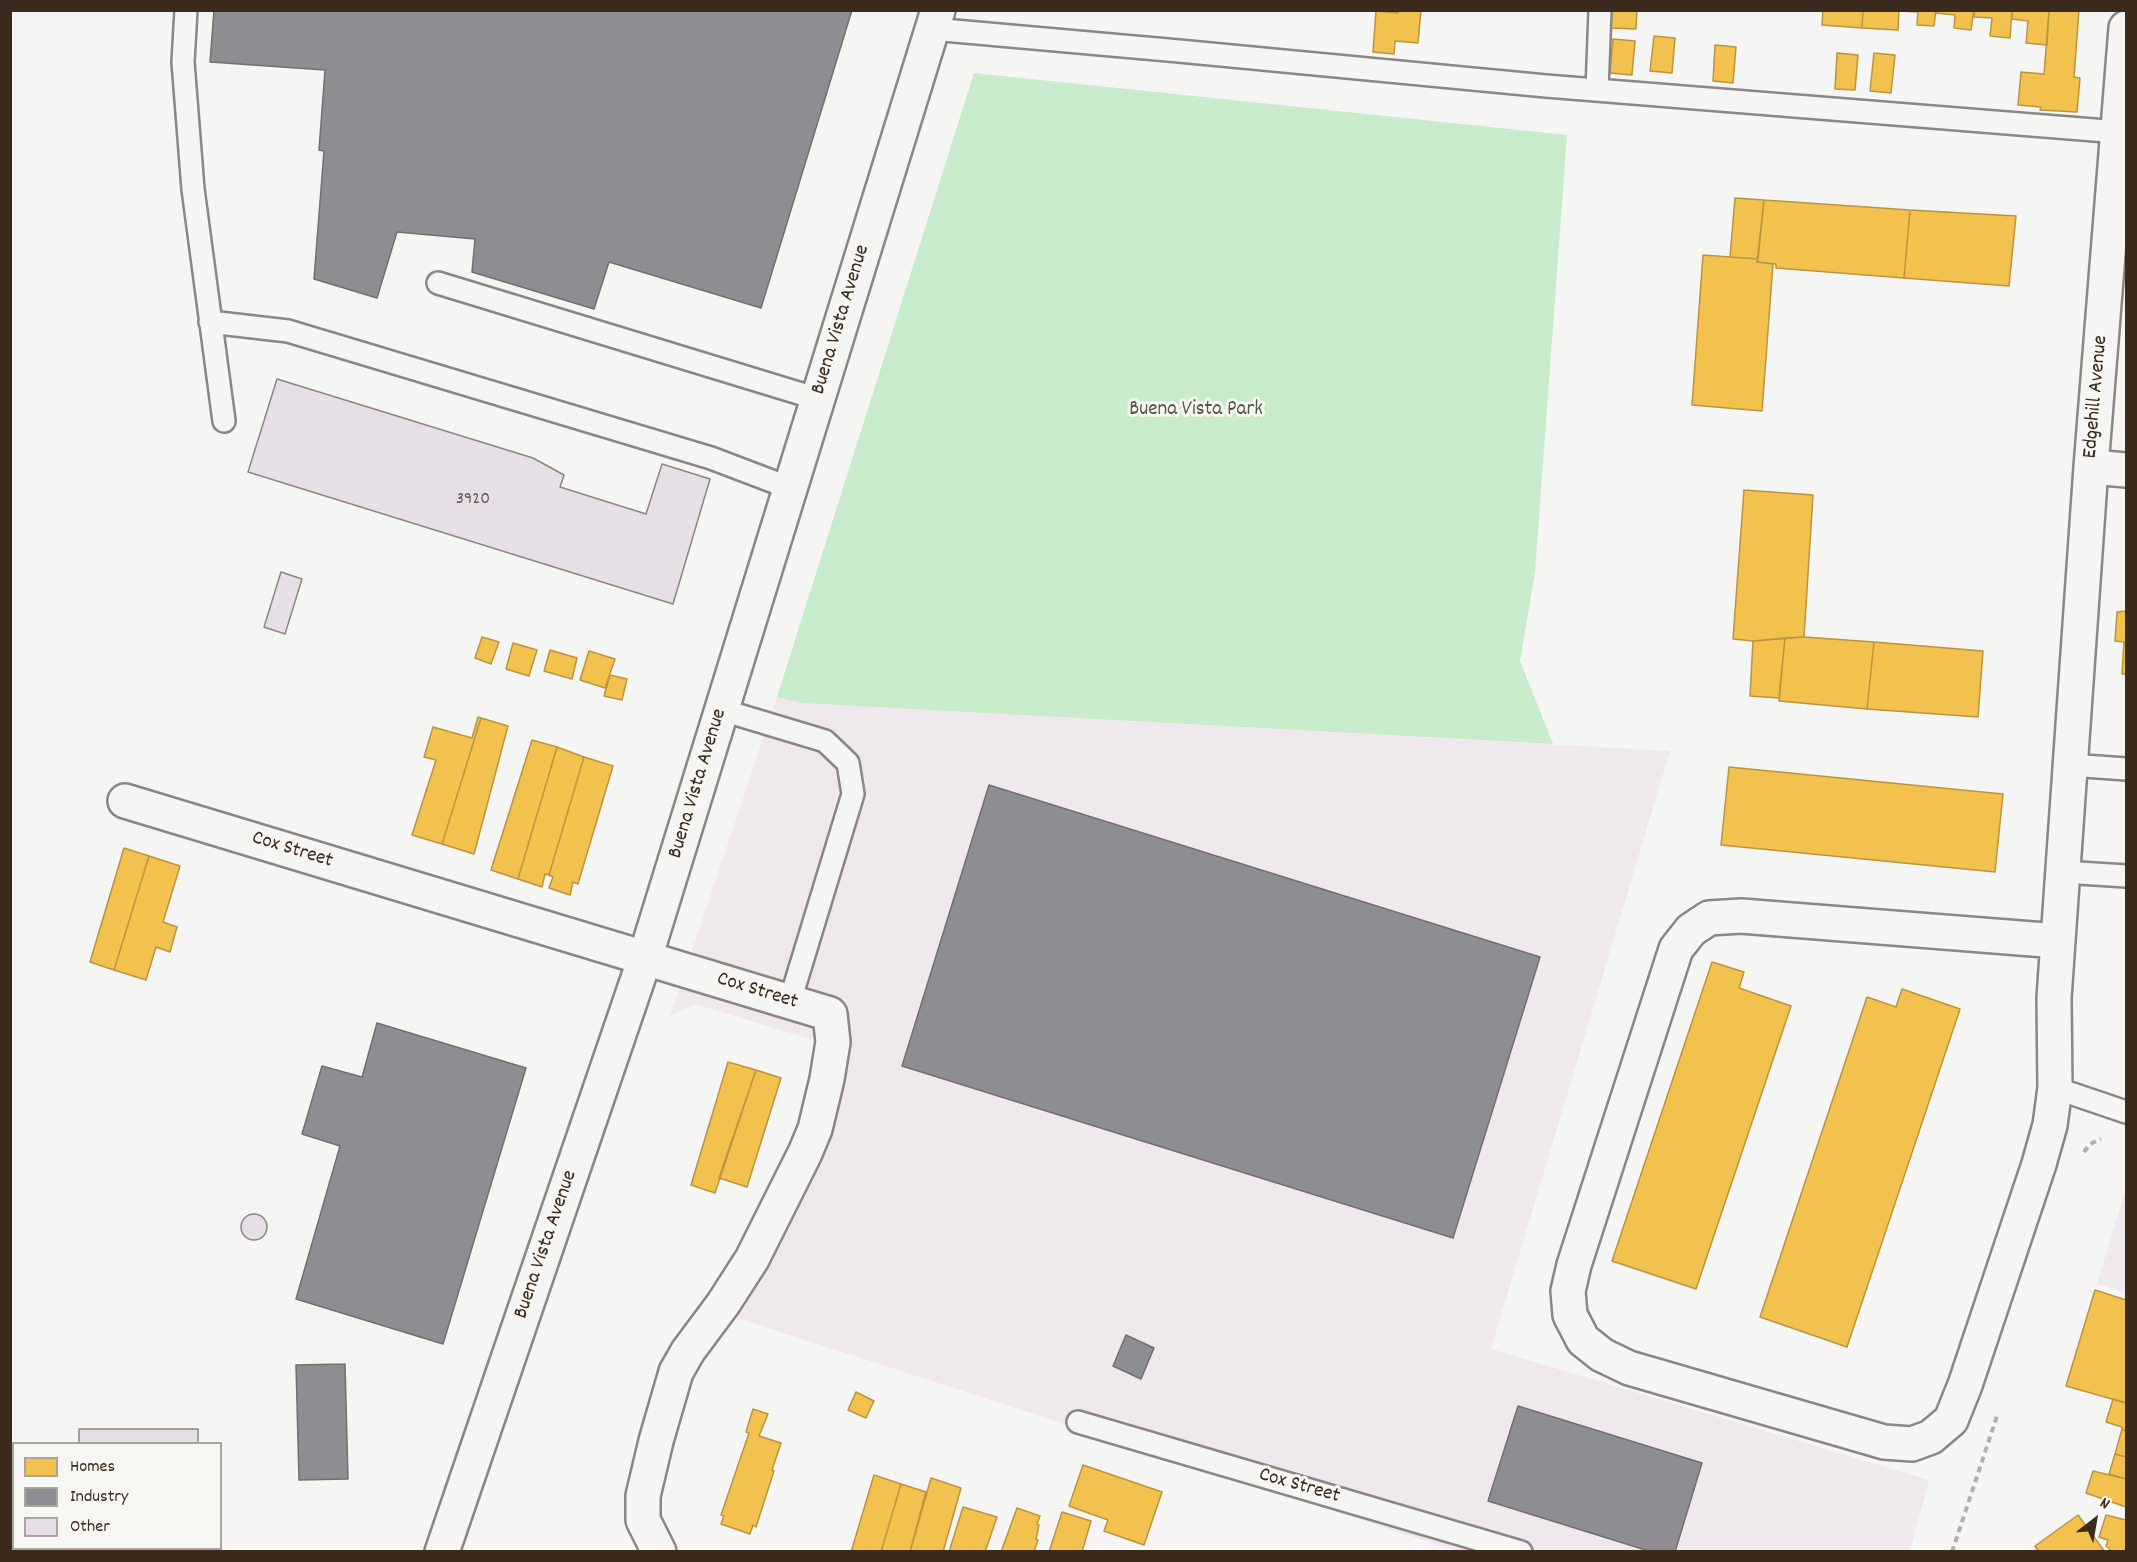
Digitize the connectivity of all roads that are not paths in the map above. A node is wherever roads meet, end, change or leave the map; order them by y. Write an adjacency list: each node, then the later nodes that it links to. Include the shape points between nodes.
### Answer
1 (186, 10): 8 (lane, via 183,62 193,189)
2 (1600, 10): 5 (lane)
3 (935, 20): 5 (lane); 9 (street, Buena Vista Avenue)
4 (2127, 28): 6 (street, Edgehill Avenue)
5 (1597, 90): 6 (lane)
6 (2121, 153): 11 (street, Edgehill Avenue)
7 (438, 283): 9 (lane)
8 (210, 322): 10 (lane); 13 (lane, via 288,331 711,458)
9 (818, 399): 13 (street, Buena Vista Avenue)
10 (224, 421)
11 (2091, 467): 12 (street); 15 (street, Edgehill Avenue)
12 (2127, 470)
13 (790, 488): 14 (street, Buena Vista Avenue)
14 (722, 710): 21 (street, Buena Vista Avenue); 22 (lane, via 825,741 848,763 853,794)
15 (2070, 765): 16 (lane); 18 (street, Edgehill Avenue)
16 (2127, 769)
17 (125, 801): 21 (street, Cox Street)
18 (2063, 872): 19 (lane); 20 (street, Edgehill Avenue)
19 (2127, 876)
20 (2058, 941): 23 (street, Edgehill Avenue); 23 (street, Edgehill Avenue, via 1742,916 1709,918 1691,930 1676,949 1574,1266 1568,1291 1570,1315 1583,1340 1629,1368 1884,1442 1912,1444 1931,1437 1951,1420 1965,1385 2038,1164)
21 (645, 958): 22 (street, Cox Street); 26 (street, Buena Vista Avenue)
22 (790, 1001): 27 (street, Cox Street, via 830,1014 834,1042 827,1079 815,1129 777,1212 752,1259 676,1372 643,1496 644,1520)
23 (2055, 1088): 24 (lane)
24 (2127, 1112)
25 (1078, 1422): 28 (lane, Cox Street)
26 (442, 1551)
27 (659, 1551)
28 (1521, 1551)

